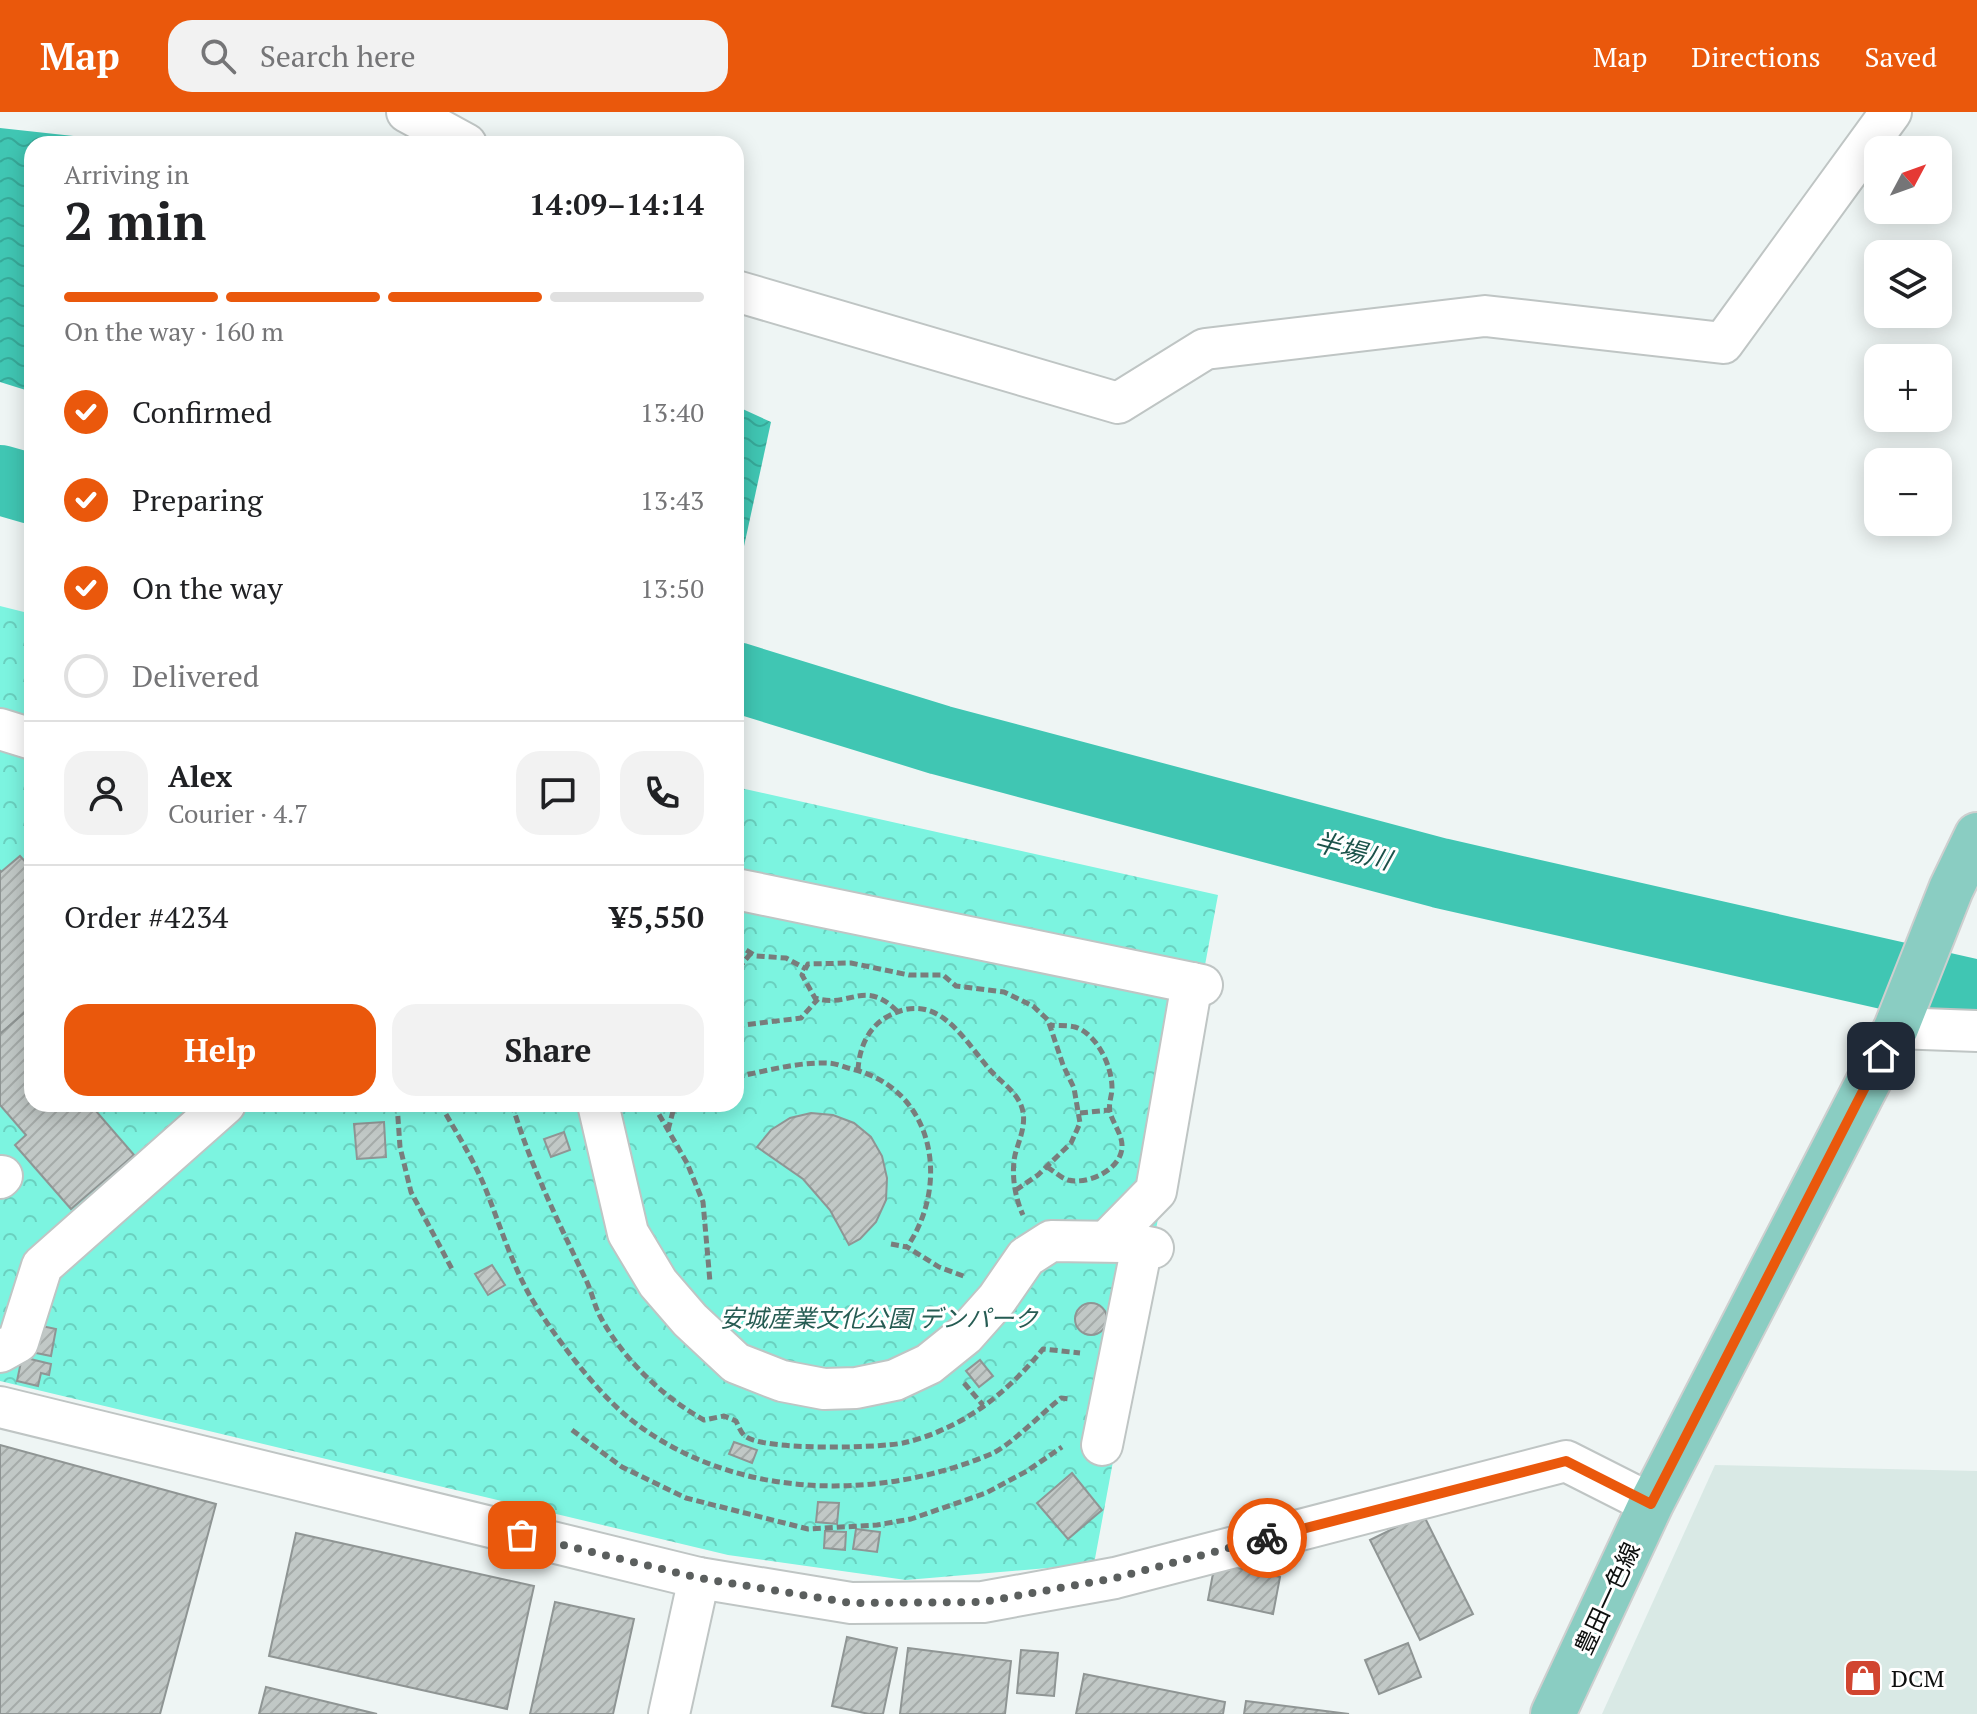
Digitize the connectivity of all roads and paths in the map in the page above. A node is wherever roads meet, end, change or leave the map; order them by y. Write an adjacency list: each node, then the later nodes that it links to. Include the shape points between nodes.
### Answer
1 (407, 112): 3 (street)
2 (1891, 112): 4 (street, via 1723,343 1485,316 1205,349 1118,403)
3 (451, 136)
4 (744, 293)
5 (0, 729): 6 (street)
6 (24, 736)
7 (1977, 835): 17 (main road, 豊田一色線)
8 (744, 891): 32 (street, via 1197,984 1156,1191)
9 (744, 949): 10 (path)
10 (751, 953): 11 (path); 12 (path, via 786,958)
11 (744, 962)
12 (806, 969): 13 (path, via 806,986); 16 (path, via 822,962 851,963 909,975 943,975 956,986 1004,992 1033,1006)
13 (818, 999): 14 (path, via 827,1003 869,994 885,999); 15 (path, via 801,1018)
14 (897, 1011): 19 (path, via 878,1022 866,1038); 30 (path, via 920,1008 940,1015 1014,1093 1024,1120 1014,1159)
15 (744, 1025)
16 (1050, 1025): 21 (path, via 1074,1027 1097,1044 1112,1087); 27 (path)
17 (1896, 1028): 18 (street); 42 (main road, 豊田一色線)
18 (1977, 1031)
19 (858, 1070): 20 (path, via 830,1063); 33 (path, via 893,1086 917,1113 930,1146 920,1229)
20 (744, 1075)
21 (1110, 1110): 27 (path); 29 (path, via 1122,1148 1103,1174 1086,1181 1067,1180)
22 (216, 1112): 38 (street, via 42,1266 18,1342)
23 (398, 1112): 35 (path, via 411,1192)
24 (600, 1112): 37 (street, via 628,1233 658,1283)
25 (658, 1112): 28 (path)
26 (673, 1112): 28 (path)
27 (1080, 1113): 29 (path, via 1071,1143)
28 (668, 1130): 37 (path, via 703,1202)
29 (1047, 1167): 30 (path)
30 (1016, 1190): 34 (path)
31 (891, 1244): 33 (path)
32 (1134, 1245): 34 (street, via 1051,1241); 41 (street)
33 (907, 1247): 36 (path, via 939,1267)
34 (1041, 1247): 36 (street, via 1026,1257)
35 (453, 1271)
36 (1005, 1287): 37 (street, via 965,1335 929,1364 895,1380 856,1388 824,1389 782,1381 736,1363)
37 (712, 1341)
38 (0, 1352)
39 (0, 1407): 43 (street)
40 (572, 1430): 41 (path, via 622,1467 686,1498 808,1529 911,1519 986,1493 1072,1438)
41 (1102, 1445)
42 (1651, 1504): 43 (street, via 1566,1461 1115,1578 983,1602 851,1603); 45 (main road, 豊田一色線)
43 (699, 1578): 44 (street)
44 (669, 1714)
45 (1553, 1714)

